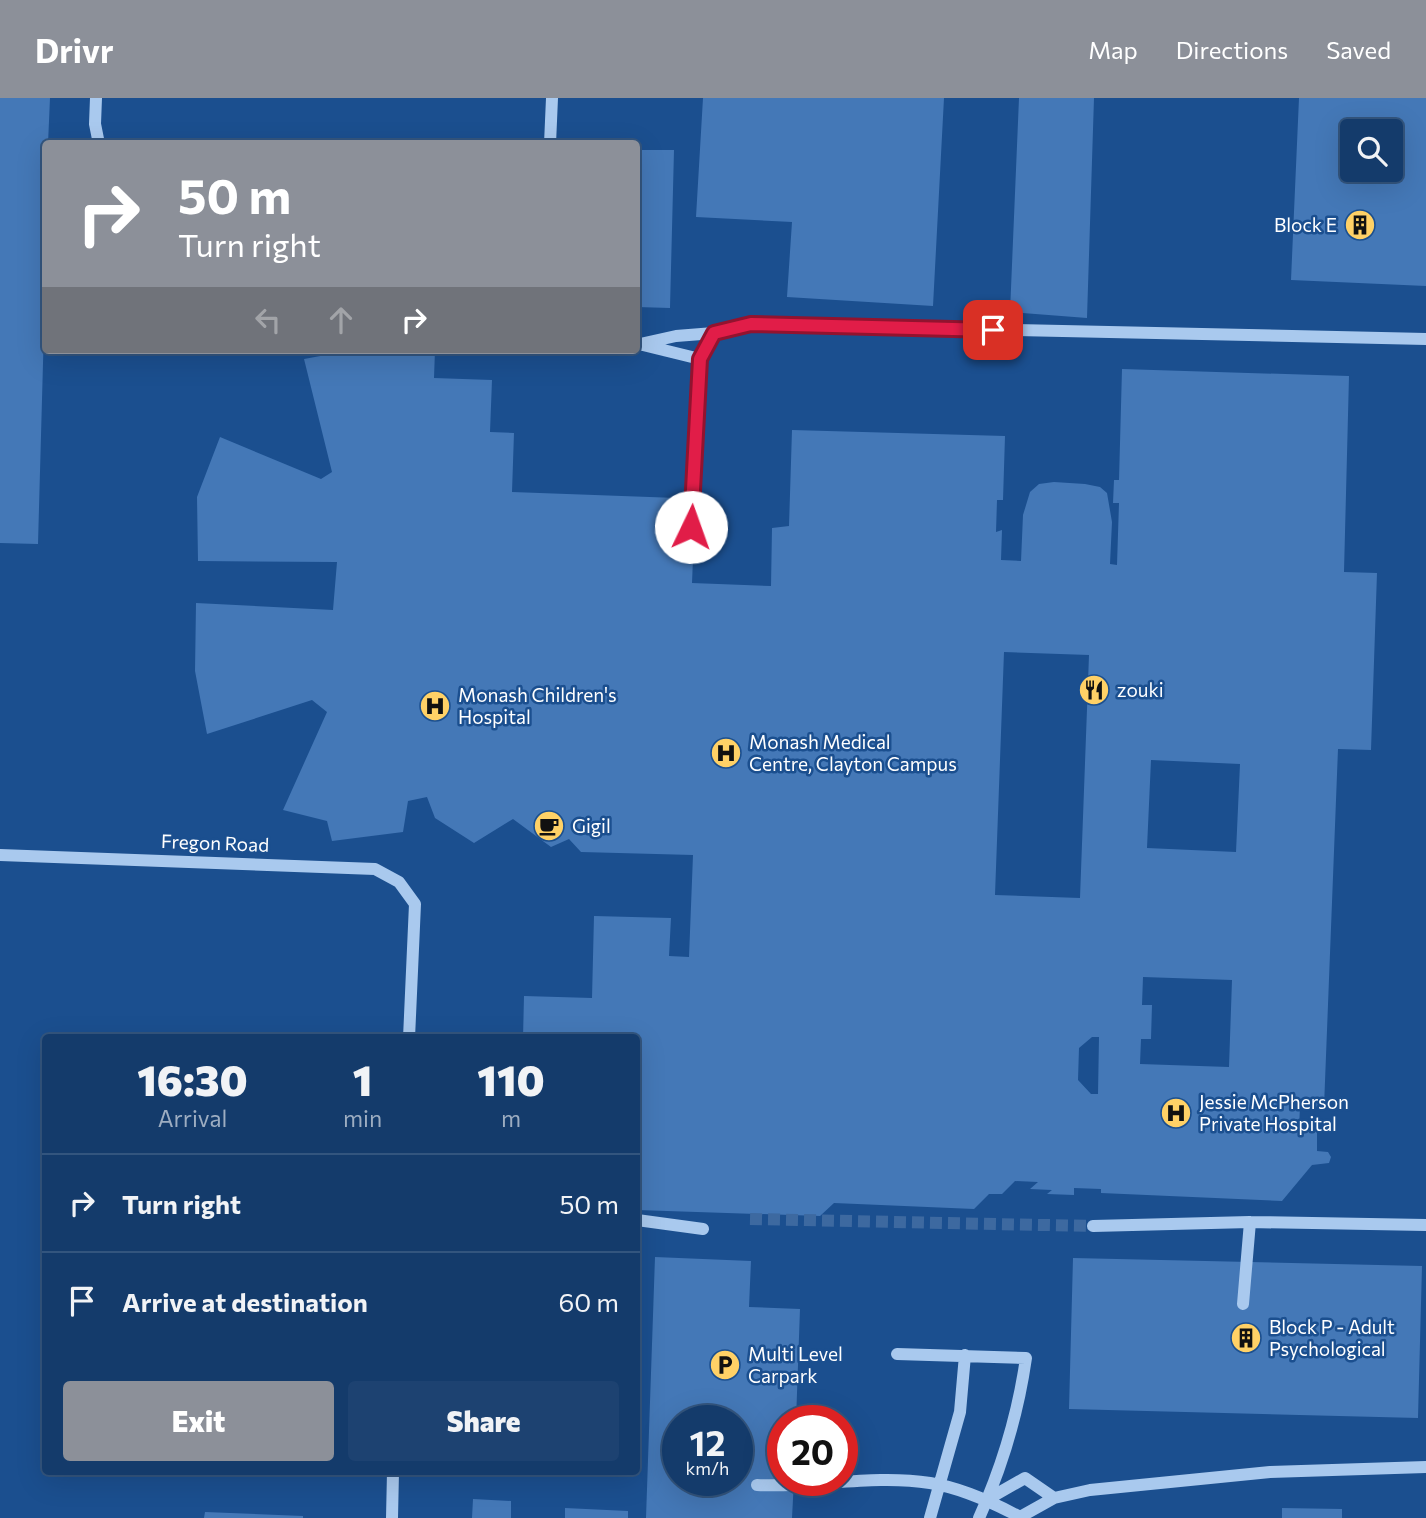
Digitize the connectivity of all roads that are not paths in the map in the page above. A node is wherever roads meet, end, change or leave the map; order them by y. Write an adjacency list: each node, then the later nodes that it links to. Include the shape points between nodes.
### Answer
1 (96, 98): 3 (street)
2 (552, 98): 4 (street)
3 (98, 140)
4 (550, 140)
5 (714, 333): 6 (street, via 751,324); 7 (street); 9 (street)
6 (1426, 340)
7 (640, 344)
8 (640, 344): 9 (street)
9 (700, 359): 10 (street)
10 (691, 527)
11 (0, 855): 12 (street, Fregon Road, via 375,869 399,883 415,904)
12 (409, 1034)
13 (640, 1220): 17 (street)
14 (1250, 1222): 15 (street); 16 (street); 18 (street)
15 (1426, 1225)
16 (1093, 1226)
17 (703, 1228)
18 (1243, 1304)
19 (897, 1354): 20 (street)
20 (965, 1356): 24 (street, via 960,1412); 26 (street, via 1026,1358 1010,1435)
21 (1426, 1467): 25 (street, via 1270,1472 1090,1490)
22 (393, 1475): 27 (street)
23 (757, 1485): 24 (street, via 856,1481)
24 (939, 1486): 26 (street); 28 (street)
25 (1054, 1498): 26 (street, via 1020,1517); 26 (street, via 1025,1478)
26 (988, 1499): 29 (street)
27 (392, 1518)
28 (930, 1518)
29 (979, 1518)

